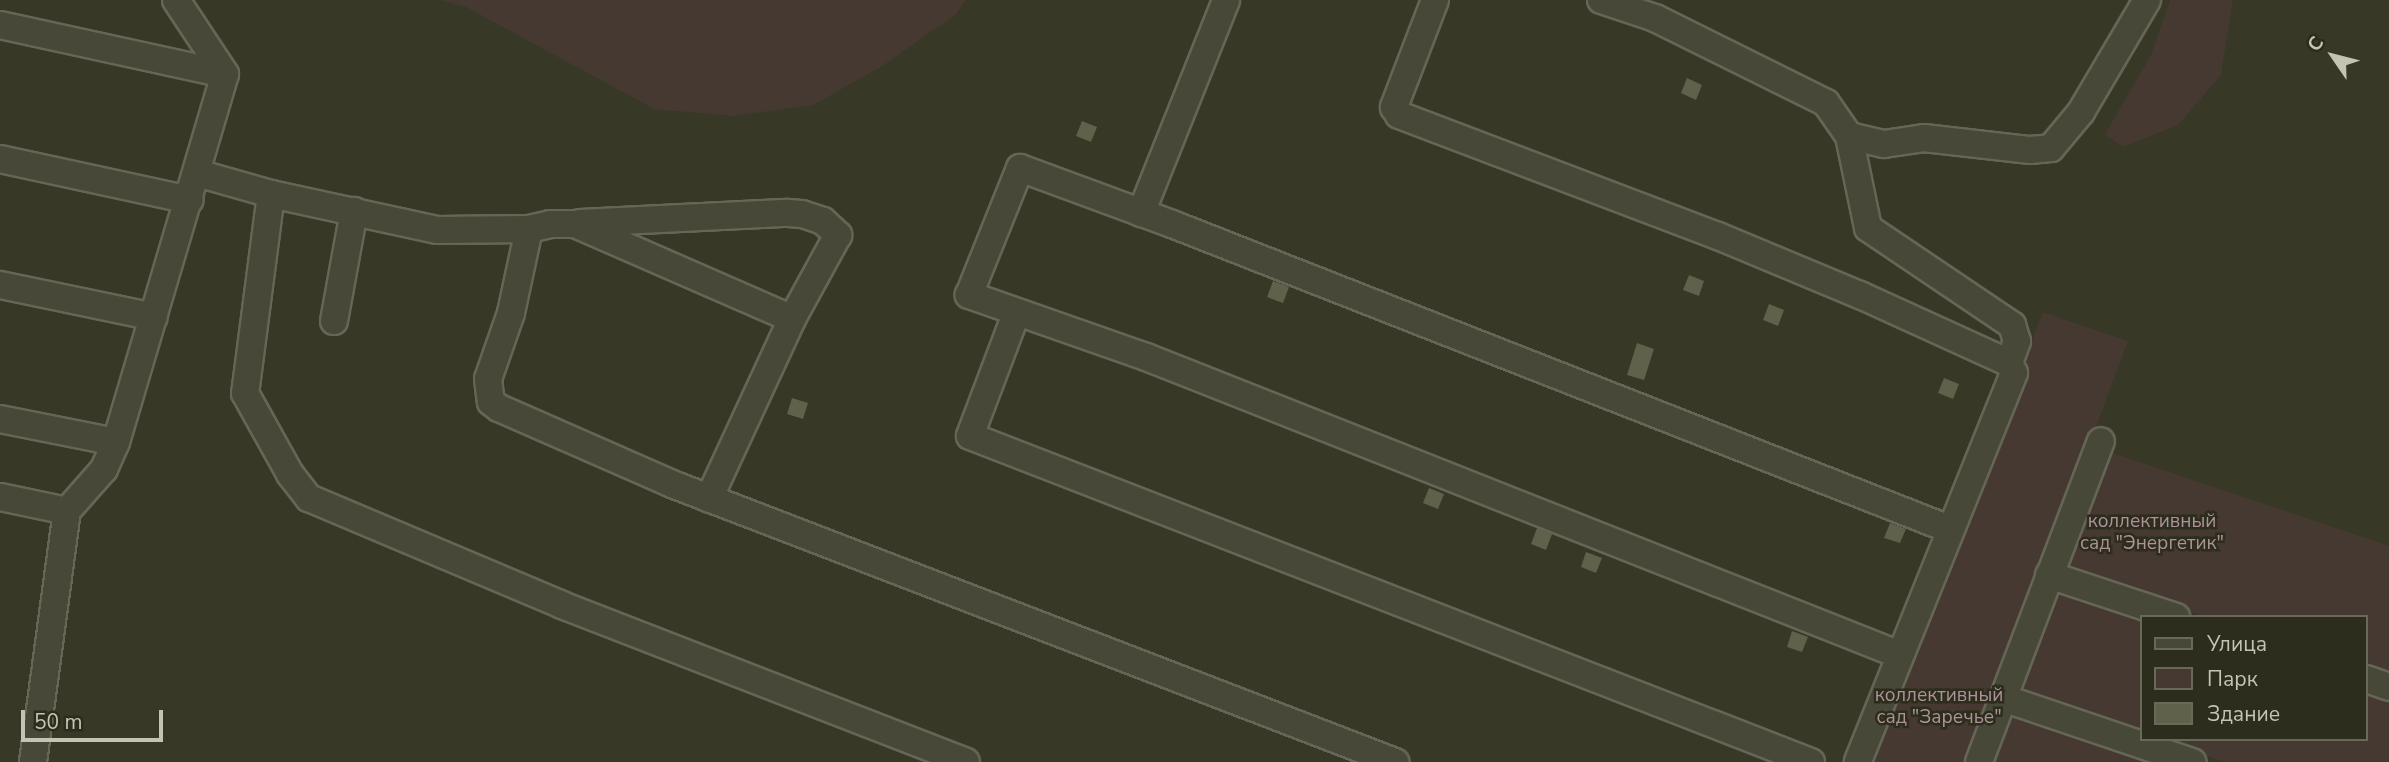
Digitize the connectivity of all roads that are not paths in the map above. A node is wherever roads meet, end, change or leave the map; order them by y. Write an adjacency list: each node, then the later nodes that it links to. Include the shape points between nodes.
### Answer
1 (176, 0): 7 (lane)
2 (1226, 0): 14 (lane)
3 (1435, 0): 22 (lane, via 1394,107 1399,115 1731,241)
4 (1601, 0): 8 (lane, via 1655,18 1826,103)
5 (2147, 0): 8 (lane, via 2081,112 2051,148 1924,138 1884,145)
6 (0, 25): 7 (lane)
7 (225, 74): 10 (lane)
8 (1849, 136): 22 (lane, via 1868,228 2012,325 2017,341)
9 (0, 159): 12 (lane)
10 (197, 173): 11 (lane); 12 (lane)
11 (271, 194): 13 (lane); 37 (lane, via 245,393 290,474 309,498 562,606)
12 (190, 200): 19 (lane)
13 (354, 211): 16 (lane, via 437,230); 21 (lane)
14 (1141, 213): 18 (lane, via 1020,168 969,295); 29 (lane)
15 (575, 224): 16 (lane); 20 (lane); 20 (lane, via 788,213 823,221 838,235)
16 (529, 229): 27 (lane, via 511,313 488,379 491,402)
17 (0, 285): 19 (lane)
18 (1016, 314): 32 (lane, via 1146,357); 39 (lane, via 970,436)
19 (154, 317): 25 (lane)
20 (792, 319): 27 (lane)
21 (334, 321)
22 (2009, 363): 29 (lane, via 2014,373)
23 (0, 419): 25 (lane)
24 (2101, 441): 30 (lane)
25 (116, 442): 28 (lane, via 104,469)
26 (0, 497): 28 (lane)
27 (709, 499): 38 (lane)
28 (67, 511): 36 (lane)
29 (1949, 529): 32 (lane)
30 (2049, 575): 31 (lane); 35 (lane)
31 (2170, 615)
32 (1900, 655): 40 (lane)
33 (2368, 680): 34 (lane)
34 (2389, 687)
35 (2003, 698): 41 (lane); 42 (lane)
36 (33, 762)
37 (966, 762)
38 (1395, 762)
39 (1811, 762)
40 (1858, 762)
41 (1979, 762)
42 (2192, 762)

